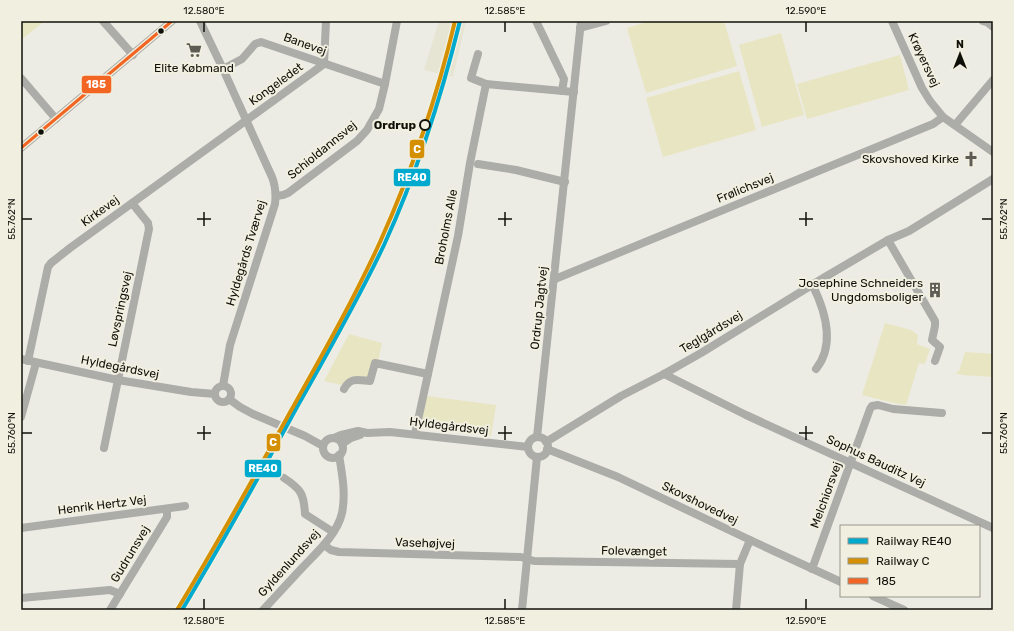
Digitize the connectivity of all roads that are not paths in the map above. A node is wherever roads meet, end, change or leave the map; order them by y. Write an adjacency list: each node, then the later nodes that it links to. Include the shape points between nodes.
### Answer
1 (103, 21): 13 (street)
2 (172, 21): 13 (street)
3 (200, 21): 15 (street, Hyldegårds Tværvej)
4 (326, 21): 14 (street)
5 (397, 21): 18 (street, Schioldannsvej)
6 (536, 21): 20 (street, via 564,79)
7 (606, 21): 10 (street)
8 (892, 21): 22 (street, Krøyersvej, via 922,88)
9 (983, 21): 11 (street)
10 (581, 25): 21 (street, Ordrup Jagtvej)
11 (993, 27)
12 (478, 54): 19 (street, via 471,78)
13 (133, 55): 23 (street)
14 (324, 64): 15 (street, Banevej, via 261,42 255,44 242,58); 18 (street, Banevej); 24 (street, Kongeledet)
15 (223, 69): 24 (street, Hyldegårds Tværvej)
16 (21, 78): 23 (street)
17 (993, 80): 25 (street)
18 (385, 84): 31 (street, Schioldannsvej, via 379,109 357,140 288,193)
19 (486, 84): 20 (street); 39 (street, Broholms Alle, via 458,236)
20 (562, 91): 21 (street)
21 (574, 92): 30 (street, Ordrup Jagtvej)
22 (944, 117): 25 (street, Krøyersvej); 34 (street, Frølichsvej, via 928,126)
23 (56, 119): 26 (street)
24 (246, 121): 31 (street, Hyldegårds Tværvej, via 272,177); 32 (street, Kirkevej)
25 (955, 125): 27 (street, Krøyersvej)
26 (21, 148)
27 (993, 152)
28 (478, 164): 30 (street)
29 (993, 179): 33 (street, Teglgårdsvej, via 909,231)
30 (565, 182): 34 (street, Ordrup Jagtvej)
31 (276, 196): 42 (street, Hyldegårds Tværvej, via 230,345)
32 (132, 203): 36 (street, Kirkevej, via 49,266); 41 (street, Løvspringsvej, via 148,223 149,229)
33 (888, 240): 35 (street, Teglgårdsvej); 37 (street, via 935,321 932,340 940,347)
34 (555, 279): 50 (street, Ordrup Jagtvej)
35 (812, 284): 38 (street, via 828,330 828,340); 40 (street, Teglgårdsvej)
36 (28, 361): 41 (street, Hyldegårdsvej); 47 (street, Kirkevej)
37 (935, 361)
38 (816, 369)
39 (428, 374): 43 (street, via 375,363 370,381 353,380 346,384); 49 (street, Broholms Alle)
40 (664, 374): 53 (street, Teglgårdsvej, via 621,396); 58 (street, Sophus Bauditz Vej)
41 (118, 380): 44 (street, Hyldegårdsvej); 55 (street, Løvspringsvej)
42 (223, 386): 44 (street, via 218,388); 45 (street, via 230,390)
43 (344, 389)
44 (215, 394): 45 (street, via 219,400)
45 (229, 398): 51 (street, via 270,422 305,436)
46 (942, 413): 58 (street, Melchiorsvej, via 872,406)
47 (21, 417)
48 (367, 432): 49 (street, Hyldegårdsvej); 51 (street, Hyldegårdsvej, via 358,431); 52 (street, Hyldegårdsvej)
49 (415, 434): 54 (street, Hyldegårdsvej)
50 (537, 437): 53 (street, via 543,438); 54 (street, via 530,440)
51 (328, 441): 52 (street, via 338,440); 56 (street, via 325,454 328,457)
52 (342, 444): 56 (street, via 342,450)
53 (547, 446): 57 (street, via 544,455); 65 (street, Skovshovedvej)
54 (528, 447): 57 (street, via 530,454)
55 (104, 448)
56 (336, 456): 64 (street, Gyldenlundsvej, via 342,472 343,502 342,514)
57 (537, 457): 67 (street)
58 (850, 463): 62 (street, Sophus Bauditz Vej); 69 (street, Melchiorsvej)
59 (284, 478): 64 (street, Gyldenlundsvej, via 296,486 304,499 305,514)
60 (185, 506): 61 (street, Henrik Hertz Vej)
61 (167, 509): 63 (street, Henrik Hertz Vej); 71 (street, Gudrunsvej, via 167,517)
62 (993, 527)
63 (21, 528)
64 (333, 532): 66 (street, Gyldenlundsvej)
65 (750, 540): 68 (street); 69 (street, Skovshovedvej)
66 (324, 545): 67 (street, Vasehøjvej, via 339,552); 75 (street, Gyldenlundsvej)
67 (528, 559): 68 (street, Folevænget, via 559,562); 76 (street)
68 (740, 564): 77 (street)
69 (812, 569): 70 (street, Skovshovedvej)
70 (840, 582)
71 (120, 594): 73 (street, via 110,590); 74 (street, Gudrunsvej)
72 (875, 597): 78 (street)
73 (21, 598)
74 (110, 610)
75 (263, 610)
76 (522, 610)
77 (736, 610)
78 (904, 610)

